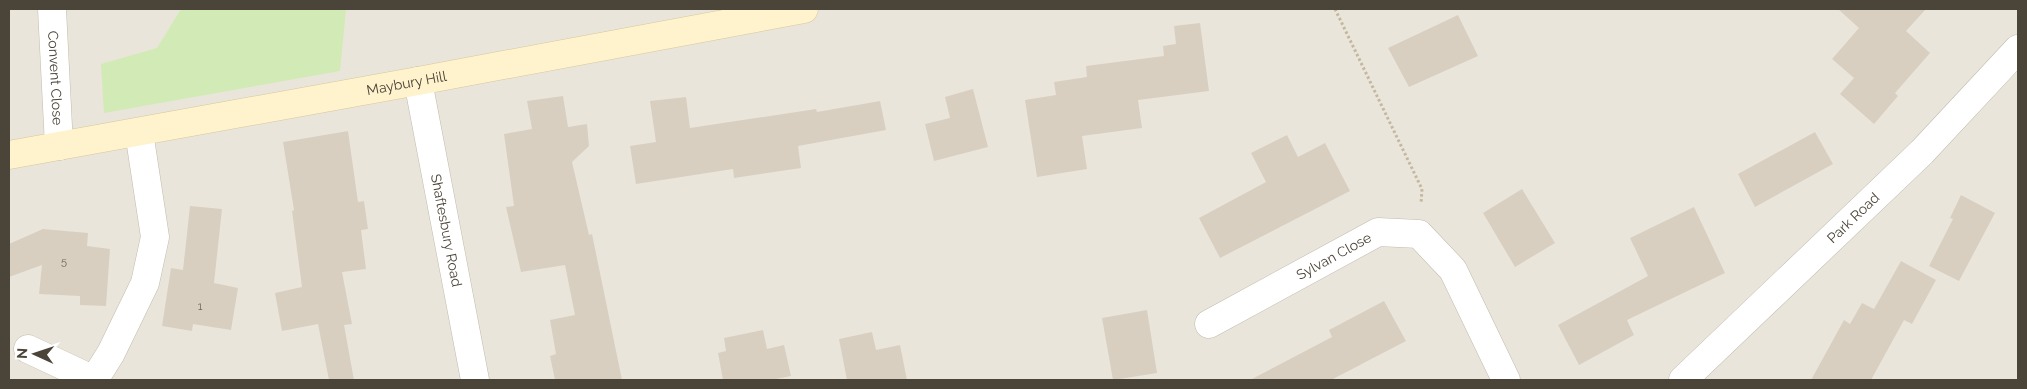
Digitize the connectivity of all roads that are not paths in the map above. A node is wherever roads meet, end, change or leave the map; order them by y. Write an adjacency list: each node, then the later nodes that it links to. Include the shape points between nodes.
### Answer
1 (52, 9): 6 (street, Convent Close)
2 (804, 9): 4 (street, Maybury Hill)
3 (2018, 49): 13 (street, Park Road, via 1922,152)
4 (418, 81): 5 (street, Maybury Hill); 11 (street, Shaftesbury Road)
5 (139, 132): 6 (street, Maybury Hill); 10 (street, via 155,238 146,283 111,354)
6 (59, 146): 7 (street, Maybury Hill)
7 (9, 155)
8 (1209, 324): 12 (street, Sylvan Close, via 1378,232 1419,234 1453,270)
9 (28, 349): 10 (street)
10 (94, 380)
11 (476, 380)
12 (1506, 380)
13 (1682, 380)

